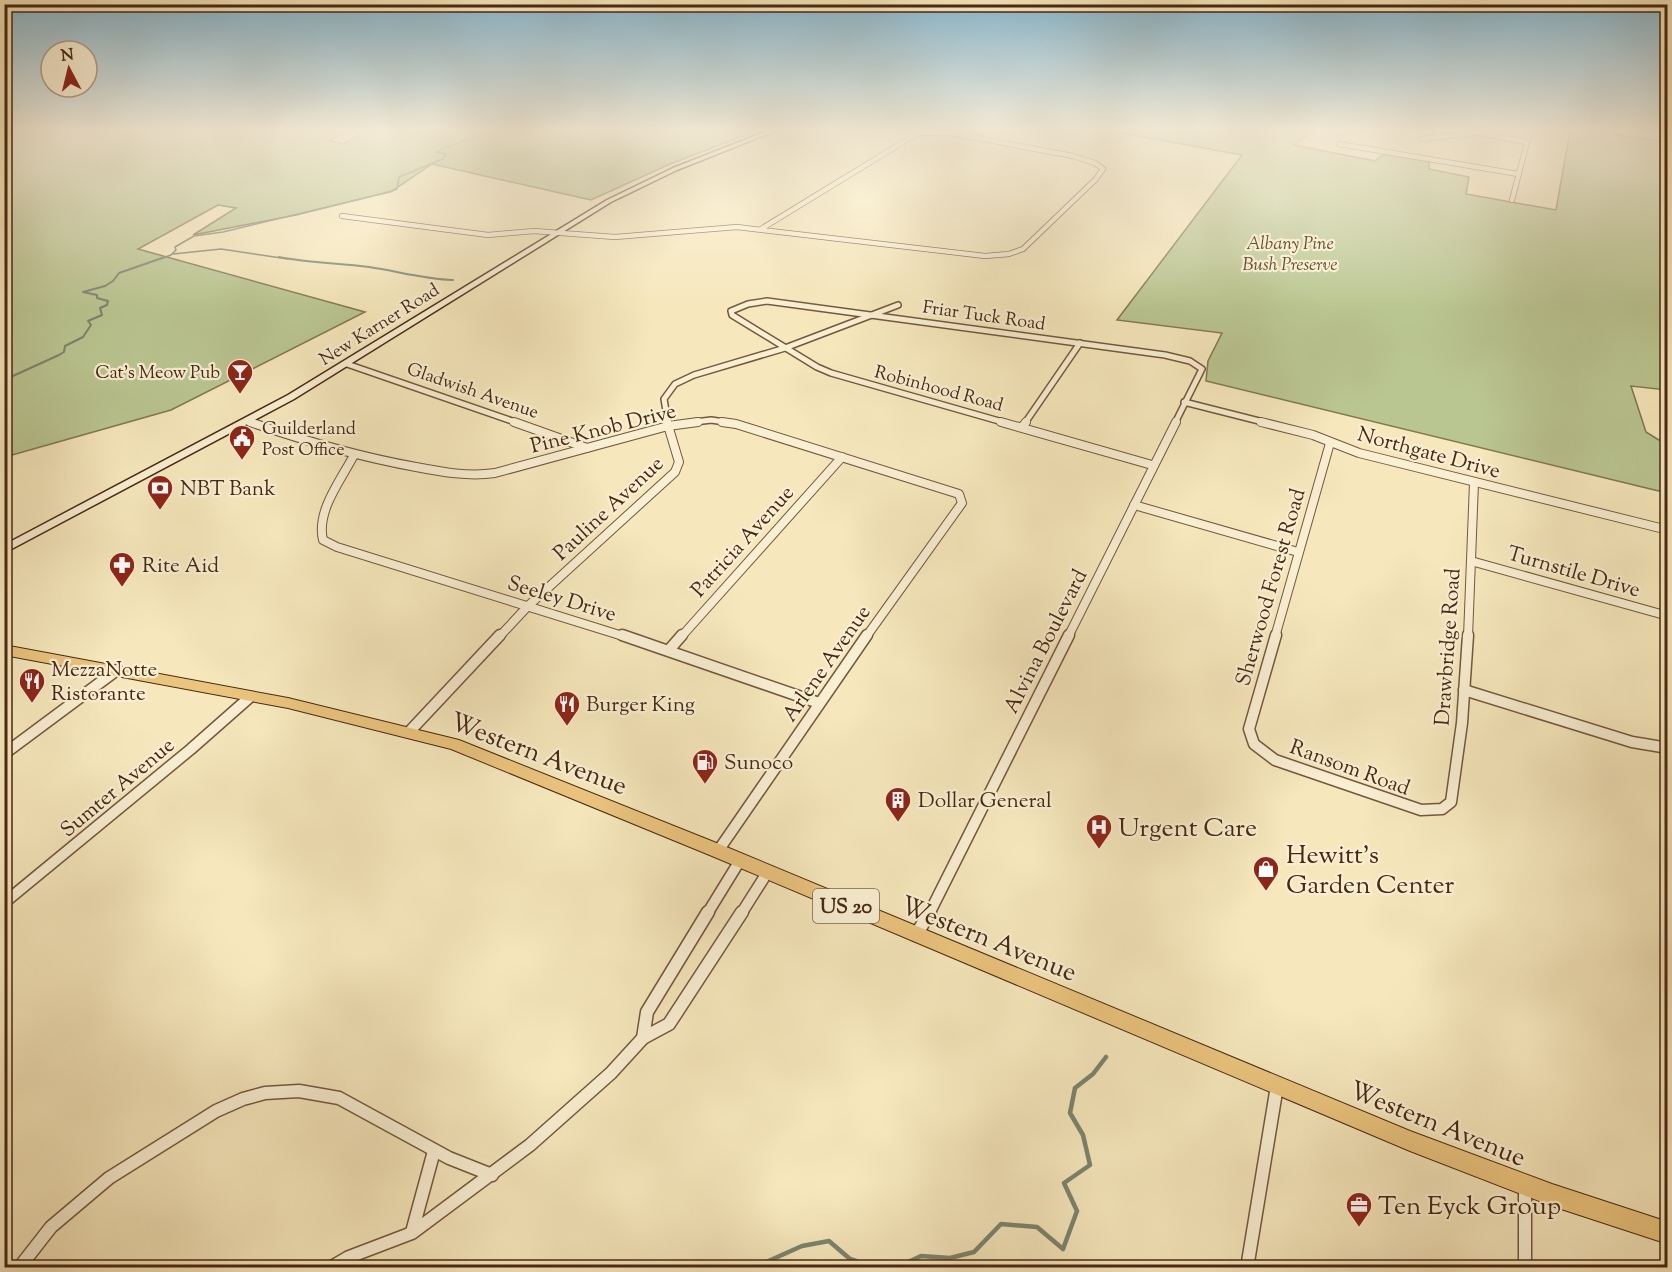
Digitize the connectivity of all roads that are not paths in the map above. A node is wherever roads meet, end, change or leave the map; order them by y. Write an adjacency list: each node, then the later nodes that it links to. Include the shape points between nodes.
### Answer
1 (630, 190): 7 (main road, New Karner Road)
2 (824, 190): 8 (street)
3 (1084, 190): 8 (street, via 1028,244 1009,254 985,256)
4 (1514, 190): 5 (street)
5 (1512, 200)
6 (342, 216): 9 (street, via 471,234)
7 (573, 222): 9 (main road, New Karner Road); 10 (street, via 572,231)
8 (760, 229): 10 (street, via 728,226)
9 (556, 234): 10 (street); 16 (main road, New Karner Road)
10 (582, 236)
11 (767, 301): 13 (street, Friar Tuck Road); 15 (street, Robinhood Road, via 748,304 731,313)
12 (898, 305): 13 (street, Pauline Avenue)
13 (873, 315): 14 (street, Friar Tuck Road); 15 (street, Pauline Avenue)
14 (1080, 343): 17 (street, Friar Tuck Road, via 1165,355); 21 (street)
15 (785, 348): 20 (street, Pauline Avenue, via 675,384 664,399); 21 (street, Robinhood Road, via 842,376)
16 (347, 364): 19 (main road, New Karner Road); 23 (street, Gladwish Avenue)
17 (1196, 364): 18 (street, Alvina Boulevard, via 1202,374)
18 (1184, 402): 22 (street, Northgate Drive, via 1313,435); 26 (street, Alvina Boulevard)
19 (248, 421): 24 (street, Pine Knob Drive); 31 (main road, New Karner Road)
20 (668, 426): 23 (street, Pine Knob Drive); 25 (street, Pine Knob Drive, via 721,421); 34 (street, Pauline Avenue, via 679,462 675,472)
21 (1023, 426): 26 (street, Robinhood Road)
22 (1330, 443): 27 (street, Northgate Drive); 32 (street, Sherwood Forest Road)
23 (588, 448): 24 (street, Pine Knob Drive, via 487,475)
24 (354, 455): 34 (street, Seeley Drive, via 320,526 323,540)
25 (842, 458): 28 (street, Pine Knob Drive); 37 (street, Patricia Avenue)
26 (1152, 465): 29 (street, Alvina Boulevard)
27 (1474, 483): 30 (street, Northgate Drive); 33 (street, Drawbridge Road)
28 (962, 497): 41 (street, Arlene Avenue, via 962,503)
29 (1134, 505): 32 (street); 51 (street, Alvina Boulevard)
30 (1668, 530)
31 (4, 549)
32 (1298, 552): 43 (street, Sherwood Forest Road, via 1249,729)
33 (1471, 561): 35 (street, Turnstile Drive); 39 (street, Drawbridge Road)
34 (528, 606): 37 (street, Seeley Drive); 42 (street, Pauline Avenue)
35 (1668, 616)
36 (4, 650): 38 (main road, Western Avenue / US 20)
37 (669, 650): 41 (street, Seeley Drive)
38 (117, 670): 40 (main road, Western Avenue / US 20); 45 (street)
39 (1464, 690): 44 (street, via 1632,742); 46 (street, Drawbridge Road, via 1453,792 1451,802)
40 (250, 697): 42 (main road, Western Avenue / US 20); 50 (street, Sumter Avenue)
41 (819, 703): 47 (street, Arlene Avenue)
42 (410, 731): 47 (main road, Western Avenue / US 20, via 454,744)
43 (1252, 742): 46 (street, Ransom Road, via 1275,760 1411,808)
44 (1668, 748)
45 (4, 754)
46 (1442, 809)
47 (718, 851): 48 (main road, Western Avenue / US 20)
48 (739, 862): 49 (main road, Western Avenue / US 20); 52 (street, via 647,1012)
49 (767, 873): 51 (main road, Western Avenue / US 20); 52 (street, via 669,1024)
50 (4, 903)
51 (916, 935): 53 (main road, Western Avenue / US 20)
52 (643, 1038): 55 (street, via 594,1088)
53 (1277, 1086): 56 (main road, Western Avenue / US 20); 61 (street)
54 (434, 1151): 55 (street); 57 (street); 59 (street, via 334,1096 293,1090 242,1100 219,1110 92,1189 66,1210)
55 (492, 1175): 57 (street)
56 (1526, 1185): 58 (main road, Western Avenue / US 20); 62 (street)
57 (412, 1233): 60 (street)
58 (1668, 1233)
59 (19, 1268)
60 (330, 1268)
61 (1247, 1268)
62 (1525, 1268)

